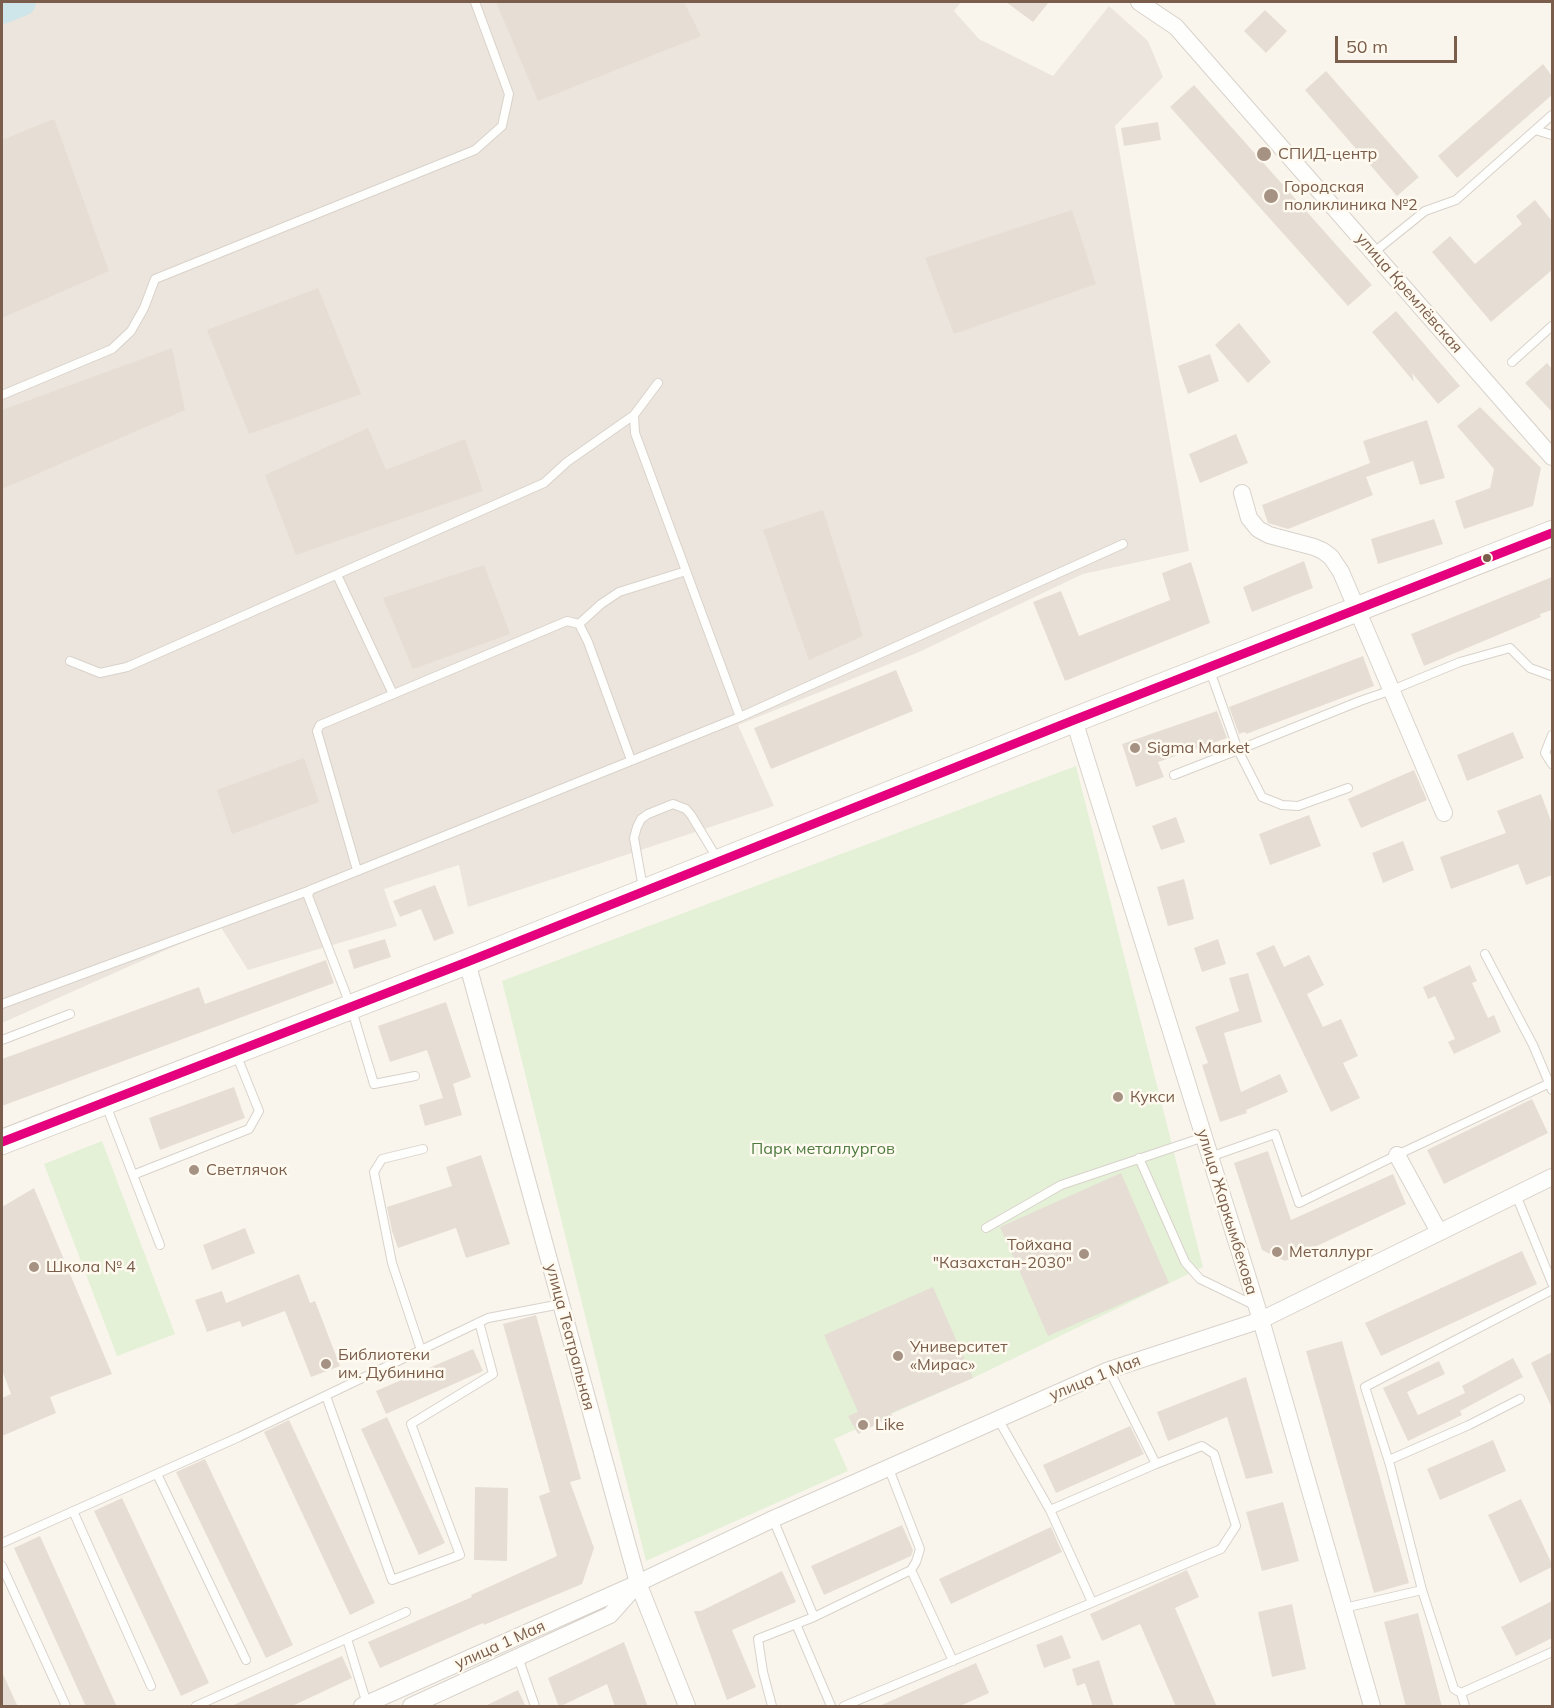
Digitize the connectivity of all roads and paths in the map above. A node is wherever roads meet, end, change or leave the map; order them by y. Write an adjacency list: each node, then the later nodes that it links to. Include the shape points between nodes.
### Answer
1 (475, 2): 10 (lane, via 509,94 502,126 475,150 155,279 131,331 112,350)
2 (1139, 2): 6 (street, улица Кремлёвская, via 1176,27)
3 (1552, 115): 4 (lane)
4 (1535, 130): 5 (lane); 6 (lane, via 1456,200 1425,211)
5 (1552, 135)
6 (1373, 253): 12 (street, улица Кремлёвская)
7 (1552, 326): 8 (lane)
8 (1512, 362)
9 (658, 384): 11 (lane)
10 (2, 395)
11 (634, 415): 16 (lane, via 634,433); 17 (lane, via 544,483)
12 (1552, 457)
13 (1242, 493): 18 (street, via 1249,518 1258,529 1314,547 1331,557)
14 (1552, 533): 18 (street)
15 (1123, 544): 25 (lane)
16 (686, 571): 19 (lane, via 620,592); 25 (lane)
17 (337, 575): 20 (lane, via 127,667 100,673); 24 (lane)
18 (1358, 610): 21 (street); 23 (street)
19 (579, 624): 24 (lane, via 567,621); 29 (lane)
20 (70, 661)
21 (1209, 668): 26 (street); 28 (lane)
22 (1552, 676): 23 (lane, via 1530,669 1510,648 1460,662)
23 (1392, 690): 28 (lane); 33 (street)
24 (393, 694): 35 (lane, via 320,725 317,731)
25 (740, 717): 29 (lane)
26 (1074, 720): 34 (street); 48 (street, улица Жаркымбекова)
27 (1552, 735): 30 (lane, via 1545,753)
28 (1238, 750): 31 (lane); 32 (lane, via 1262,797 1282,806 1298,806)
29 (631, 760): 35 (lane)
30 (1552, 764)
31 (1174, 775)
32 (1348, 788)
33 (1444, 813)
34 (719, 862): 37 (street); 37 (lane, via 686,809 673,804 648,814 641,819 634,838)
35 (357, 870): 36 (lane)
36 (308, 891): 40 (lane); 41 (lane)
37 (644, 892): 39 (street)
38 (1485, 954): 46 (lane)
39 (467, 962): 41 (street); 62 (street, улица Театральная)
40 (2, 1004)
41 (351, 1007): 44 (street); 45 (lane, via 374,1084)
42 (70, 1014): 43 (lane)
43 (2, 1040)
44 (235, 1051): 47 (street); 54 (lane, via 259,1111 249,1129)
45 (415, 1076)
46 (1552, 1085): 51 (lane)
47 (105, 1102): 49 (street); 54 (lane)
48 (1204, 1137): 52 (street, улица Жаркымбекова); 53 (lane)
49 (2, 1142)
50 (423, 1149): 65 (lane, via 382,1159 374,1172 392,1263)
51 (1397, 1155): 52 (lane, via 1299,1203 1275,1134); 58 (street)
52 (1210, 1157): 63 (street, улица Жаркымбекова)
53 (1139, 1158): 57 (lane, via 1061,1185); 63 (lane, via 1185,1262 1200,1279)
54 (133, 1175): 59 (lane)
55 (1552, 1177): 56 (street, улица 1 Мая)
56 (1515, 1194): 58 (street, улица 1 Мая); 60 (lane)
57 (986, 1228)
58 (1439, 1232): 63 (street, улица 1 Мая)
59 (160, 1245)
60 (1552, 1283)
61 (1552, 1290): 70 (lane, via 1365,1387)
62 (561, 1304): 64 (lane); 80 (street, улица Театральная)
63 (1258, 1313): 66 (street, улица 1 Мая); 83 (street, улица Жаркымбекова)
64 (479, 1322): 65 (lane); 67 (lane, via 493,1374 411,1424 460,1554 392,1580)
65 (421, 1350): 67 (lane)
66 (1109, 1370): 69 (street, улица 1 Мая); 71 (lane)
67 (326, 1396): 73 (lane)
68 (1520, 1399): 70 (lane)
69 (998, 1419): 72 (street, улица 1 Мая); 74 (lane)
70 (1389, 1460): 81 (lane)
71 (1156, 1464): 74 (lane); 82 (lane, via 1202,1446 1214,1454 1236,1526 1221,1549)
72 (889, 1469): 76 (street, улица 1 Мая); 79 (lane, via 920,1549)
73 (157, 1474): 75 (lane); 90 (lane)
74 (1050, 1510): 82 (lane)
75 (73, 1511): 77 (lane); 92 (lane)
76 (773, 1519): 80 (street, улица 1 Мая); 85 (lane)
77 (2, 1543)
78 (2, 1566): 96 (lane)
79 (911, 1570): 85 (lane); 91 (lane)
80 (638, 1583): 89 (street, улица 1 Мая, via 610,1615); 94 (street, улица 1 Мая); 99 (street, улица Театральная)
81 (1422, 1590): 83 (lane); 93 (lane, via 1454,1689)
82 (1092, 1602): 91 (lane)
83 (1344, 1608): 103 (street, улица Жаркымбекова)
84 (406, 1612): 87 (lane)
85 (814, 1617): 86 (lane)
86 (796, 1624): 100 (lane, via 758,1639); 101 (lane)
87 (347, 1639): 94 (lane); 95 (lane)
88 (1552, 1652): 93 (lane)
89 (518, 1657): 97 (street, улица 1 Мая); 98 (lane)
90 (246, 1660)
91 (953, 1660): 102 (lane)
92 (151, 1686)
93 (1461, 1693): 104 (lane)
94 (365, 1705)
95 (201, 1706)
96 (66, 1707)
97 (411, 1707)
98 (535, 1707)
99 (687, 1707)
100 (772, 1707)
101 (831, 1707)
102 (844, 1707)
103 (1372, 1707)
104 (1465, 1707)

